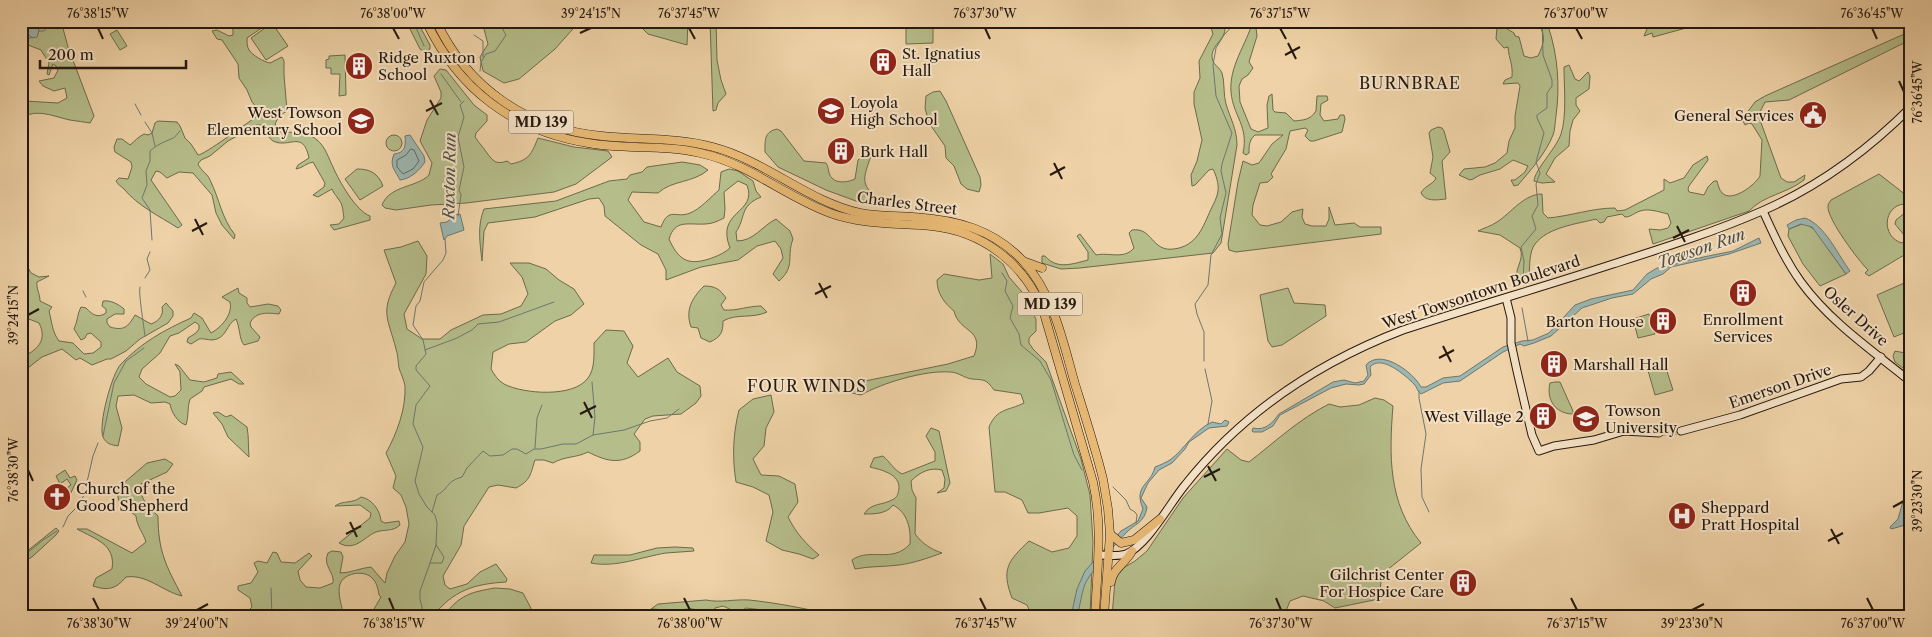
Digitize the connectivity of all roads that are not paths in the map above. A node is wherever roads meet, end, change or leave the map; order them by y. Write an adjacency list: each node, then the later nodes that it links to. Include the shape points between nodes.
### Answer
1 (426, 21): 5 (main road, Charles Street / MD 139, via 440,49 472,88 497,109 525,125 588,144 688,150 736,164 838,216)
2 (436, 21): 6 (main road, Charles Street / MD 139, via 448,43 477,80 530,118 586,134 674,140 714,147 848,210 944,220)
3 (1911, 107): 4 (main road, West Towsontown Boulevard, via 1848,161)
4 (1763, 211): 8 (main road, West Towsontown Boulevard, via 1637,257); 9 (main road, Osler Drive, via 1790,265 1810,293 1833,318)
5 (914, 226): 6 (main road, via 927,222 967,230); 7 (main road, Charles Street / MD 139, via 966,234 994,248)
6 (975, 227): 7 (main road); 14 (main road, Charles Street / MD 139, via 1023,261 1043,288 1094,448 1107,499)
7 (1012, 262): 16 (main road, Charles Street / MD 139, via 1034,292 1045,317 1094,487)
8 (1506, 298): 12 (main road, via 1511,318 1511,343 1539,451 1624,431); 13 (main road, West Towsontown Boulevard, via 1388,336 1341,357 1302,380 1262,408 1216,449)
9 (1881, 358): 10 (main road, Osler Drive); 11 (main road, Emerson Drive, via 1861,377 1843,378 1749,412)
10 (1911, 382)
11 (1681, 431)
12 (1659, 433)
13 (1160, 519): 14 (main road, via 1128,542 1121,543); 15 (main road, West Towsontown Boulevard)
14 (1110, 534): 17 (main road, Charles Street / MD 139)
15 (1132, 551): 17 (main road, via 1118,556); 18 (main road, via 1113,573)
16 (1099, 555): 17 (main road); 19 (main road, Charles Street / MD 139)
17 (1109, 555): 18 (main road, Charles Street / MD 139)
18 (1106, 593): 20 (main road, Charles Street / MD 139)
19 (1094, 616)
20 (1104, 616)

